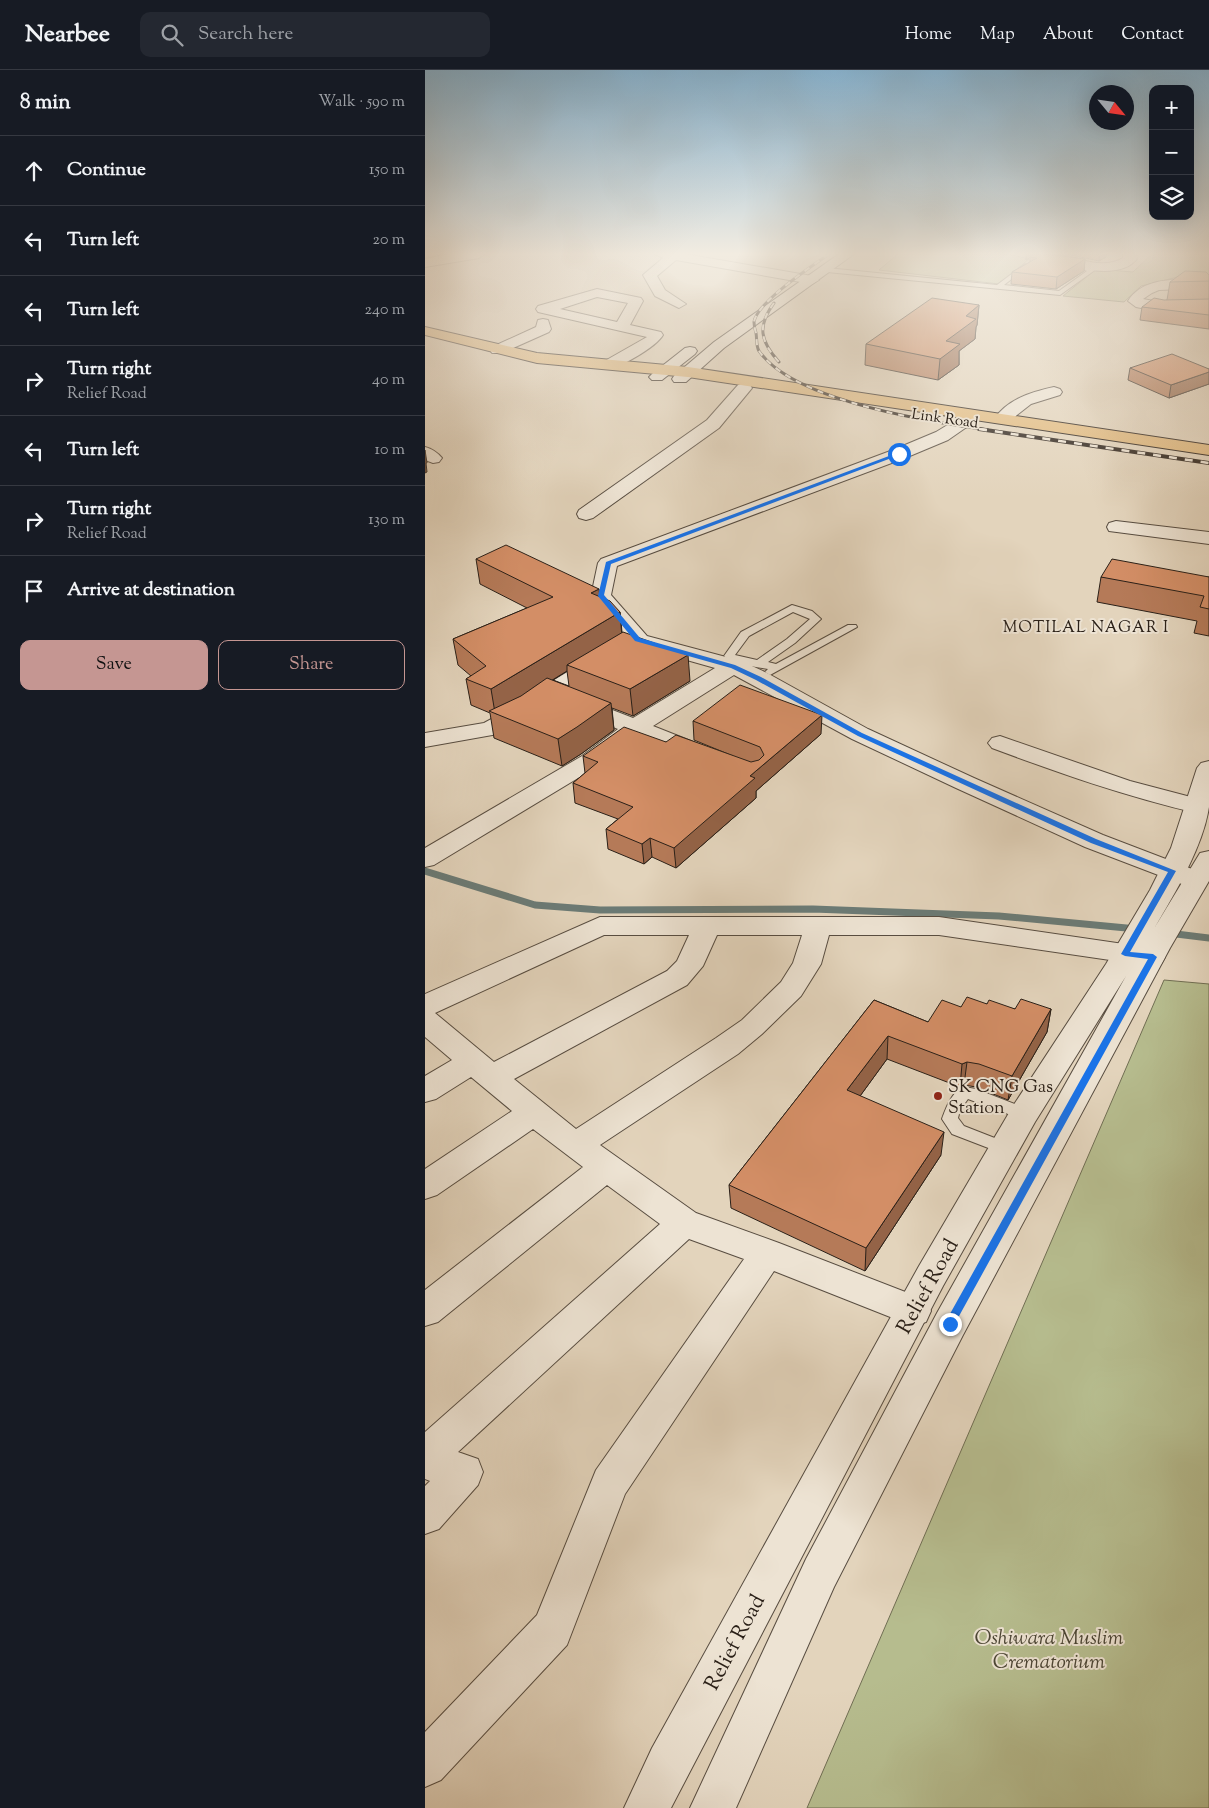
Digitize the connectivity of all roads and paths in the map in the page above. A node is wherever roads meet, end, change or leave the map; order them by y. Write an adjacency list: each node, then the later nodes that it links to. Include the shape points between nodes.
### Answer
1 (441, 335): 7 (main road)
2 (531, 335): 7 (street)
3 (656, 335): 9 (street)
4 (712, 335): 8 (street)
5 (734, 335): 10 (street, via 719,346)
6 (425, 341): 11 (main road, via 531,366)
7 (502, 351): 9 (main road)
8 (681, 358): 9 (main road); 11 (street)
9 (615, 366): 11 (main road)
10 (709, 371): 12 (main road, Link Road); 15 (main road, Link Road)
11 (661, 373): 12 (main road)
12 (684, 376): 13 (main road, Link Road)
13 (744, 388): 16 (main road, Link Road); 19 (street, via 713,424)
14 (1054, 392): 15 (street, via 1017,404)
15 (1002, 419): 17 (main road, Link Road)
16 (965, 421): 18 (main road, Link Road); 23 (street, via 942,436 899,454 608,563 601,596)
17 (1209, 450)
18 (1209, 458)
19 (586, 514)
20 (1117, 527): 21 (street)
21 (1209, 538)
22 (852, 627): 25 (lane)
23 (637, 640): 24 (street); 26 (street)
24 (733, 666): 25 (street); 27 (street)
25 (766, 670): 25 (lane, via 729,656 745,634 792,608 816,619); 34 (street, via 860,734)
26 (549, 693): 27 (street); 28 (street, via 490,729)
27 (635, 727): 30 (street); 33 (street, via 590,761)
28 (425, 740)
29 (1000, 743): 32 (street, via 1133,790)
30 (724, 763)
31 (1209, 768): 32 (street, Relief Road)
32 (1197, 806): 34 (street, Relief Road, via 1184,848)
33 (425, 859)
34 (1185, 880): 37 (street, Relief Road)
35 (707, 926): 36 (street); 38 (street, via 600,926); 40 (street, via 689,966 677,978)
36 (818, 926): 37 (street, via 939,926); 44 (street, via 807,964 791,989 752,1027)
37 (1141, 950): 43 (street, Relief Road); 49 (street, Relief Road)
38 (425, 1006)
39 (425, 1021): 40 (street)
40 (483, 1069): 41 (street); 42 (street)
41 (425, 1091)
42 (534, 1112): 44 (street); 48 (street)
43 (1024, 1114): 45 (street, Relief Road); 45 (lane, via 971,1093 964,1093 953,1109 950,1120 958,1130)
44 (576, 1145): 46 (street)
45 (1004, 1148): 47 (street, Relief Road)
46 (606, 1167): 50 (street); 52 (street)
47 (983, 1184): 49 (street); 53 (street, Relief Road)
48 (425, 1186)
49 (1019, 1198): 58 (street, Relief Road, via 820,1573)
50 (684, 1223): 51 (street); 54 (street)
51 (767, 1253): 53 (street); 56 (street, via 610,1483 552,1630)
52 (425, 1311)
53 (913, 1311): 57 (street, Relief Road)
54 (425, 1459): 55 (street, via 463,1472)
55 (425, 1515)
56 (425, 1764)
57 (647, 1808)
58 (713, 1808)

